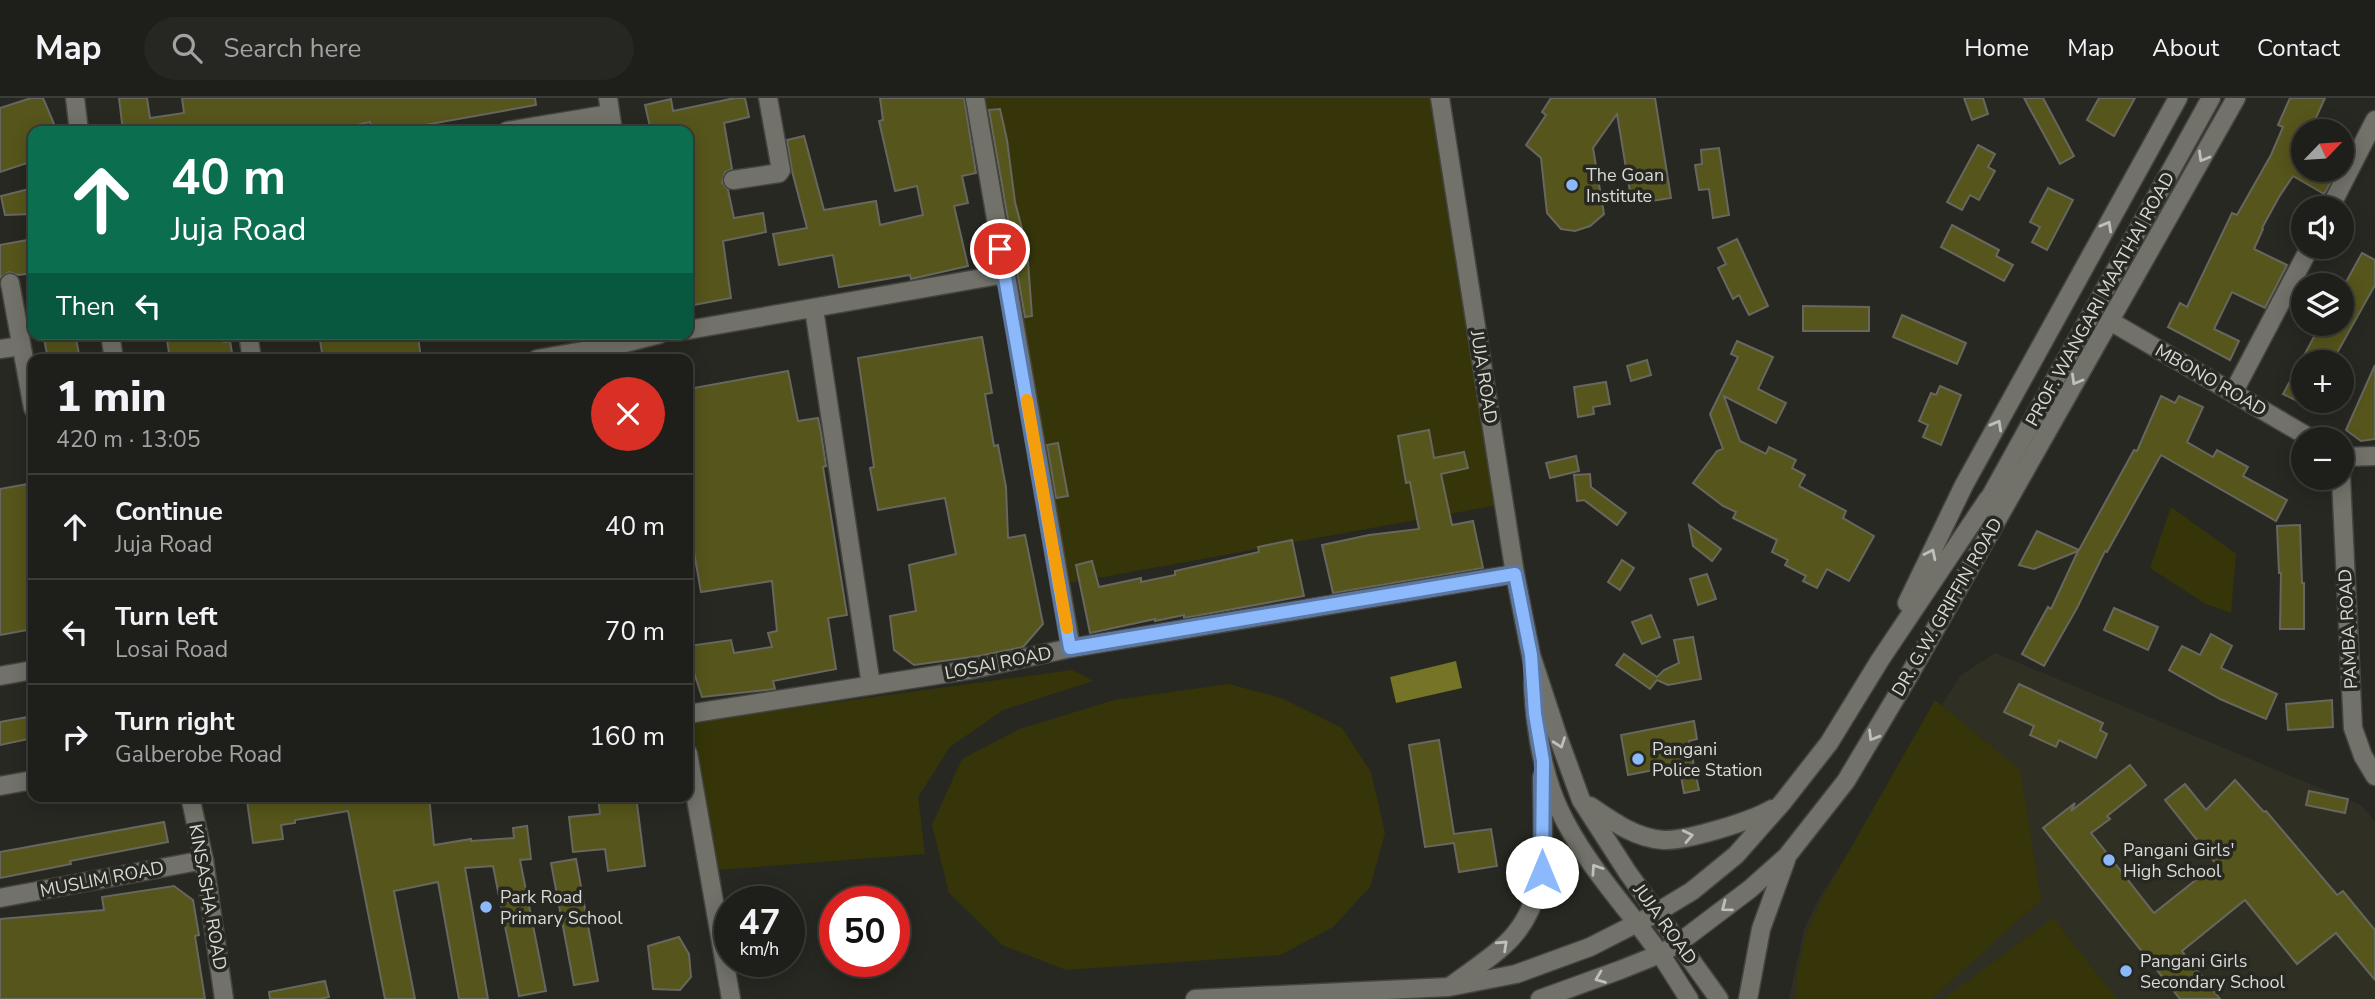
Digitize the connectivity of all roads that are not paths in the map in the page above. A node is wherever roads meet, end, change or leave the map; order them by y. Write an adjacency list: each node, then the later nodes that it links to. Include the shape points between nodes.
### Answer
1 (75, 98): 10 (main road)
2 (768, 98): 12 (main road, via 781,170)
3 (975, 98): 15 (main road)
4 (1440, 98): 33 (main road, JUJA ROAD)
5 (2178, 98): 36 (main road, DR. G.W. GRIFFIN ROAD, one-way to 5, via 1964,485)
6 (2211, 98): 32 (main road, PROF. WANGARI MAATHAI ROAD)
7 (2236, 98): 18 (main road, DR. G.W. GRIFFIN ROAD, one-way to 18)
8 (610, 114): 11 (main road)
9 (2375, 120): 13 (main road)
10 (78, 126)
11 (537, 126)
12 (733, 180)
13 (2336, 196)
14 (2303, 259): 27 (main road)
15 (1005, 274): 17 (main road); 34 (main road)
16 (10, 283): 22 (main road)
17 (814, 309): 19 (main road); 40 (main road)
18 (2110, 321): 27 (main road, MBONO ROAD); 39 (main road, DR. G.W. GRIFFIN ROAD, one-way to 39)
19 (693, 329)
20 (643, 340): 24 (main road)
21 (594, 341): 24 (main road); 25 (main road)
22 (21, 346): 23 (main road); 26 (main road)
23 (0, 349)
24 (618, 352)
25 (553, 354)
26 (28, 382)
27 (2233, 393): 28 (main road, MBONO ROAD)
28 (2291, 427)
29 (2375, 456): 30 (main road)
30 (2354, 457)
31 (2342, 490): 43 (main road, PAMBA ROAD, via 2353,728)
32 (1988, 499): 36 (main road, DR. G.W. GRIFFIN ROAD); 39 (main road)
33 (1515, 574): 34 (main road, LOSAI ROAD); 35 (main road, JUJA ROAD)
34 (1070, 648): 40 (main road, LOSAI ROAD)
35 (1531, 655): 42 (main road, JUJA ROAD); 47 (main road, JUJA ROAD, one-way to 47)
36 (1880, 660): 49 (main road, DR. G.W. GRIFFIN ROAD, via 1829,743)
37 (28, 671): 38 (main road)
38 (0, 676)
39 (1908, 677): 50 (main road, DR. G.W. GRIFFIN ROAD, one-way to 50, via 1846,781)
40 (871, 685): 41 (main road, LOSAI ROAD)
41 (693, 713)
42 (1543, 761): 54 (main road, JUJA ROAD, one-way to 42, via 1575,838 1558,807); 57 (main road, one-way to 42, via 1501,949 1535,903 1542,872)
43 (2375, 776)
44 (28, 781): 46 (main road)
45 (693, 782): 59 (main road)
46 (0, 786)
47 (1581, 800): 49 (main road, one-way to 49, via 1619,827 1664,840 1756,818); 53 (main road, JUJA ROAD)
48 (191, 802): 51 (main road, KINSASHA ROAD)
49 (1782, 803): 53 (main road, DR. G.W. GRIFFIN ROAD, via 1736,855)
50 (1787, 856): 55 (main road, DR. G.W. GRIFFIN ROAD, one-way to 55); 64 (main road, via 1761,929)
51 (204, 860): 52 (main road, MUSLIM ROAD); 58 (main road, KINSASHA ROAD)
52 (0, 898)
53 (1657, 913): 54 (main road, DR. G.W. GRIFFIN ROAD); 55 (main road, JUJA ROAD)
54 (1636, 924): 56 (main road, JUJA ROAD); 57 (main road, DR. G.W. GRIFFIN ROAD, via 1590,947 1516,974)
55 (1680, 942): 56 (main road, DR. G.W. GRIFFIN ROAD); 63 (main road, JUJA ROAD)
56 (1660, 954): 61 (main road, DR. G.W. GRIFFIN ROAD, one-way to 61); 62 (main road, JUJA ROAD)
57 (1449, 987): 60 (main road, DR. G.W. GRIFFIN ROAD)
58 (224, 999)
59 (731, 999)
60 (1195, 999)
61 (1540, 999)
62 (1689, 999)
63 (1719, 999)
64 (1748, 999)

